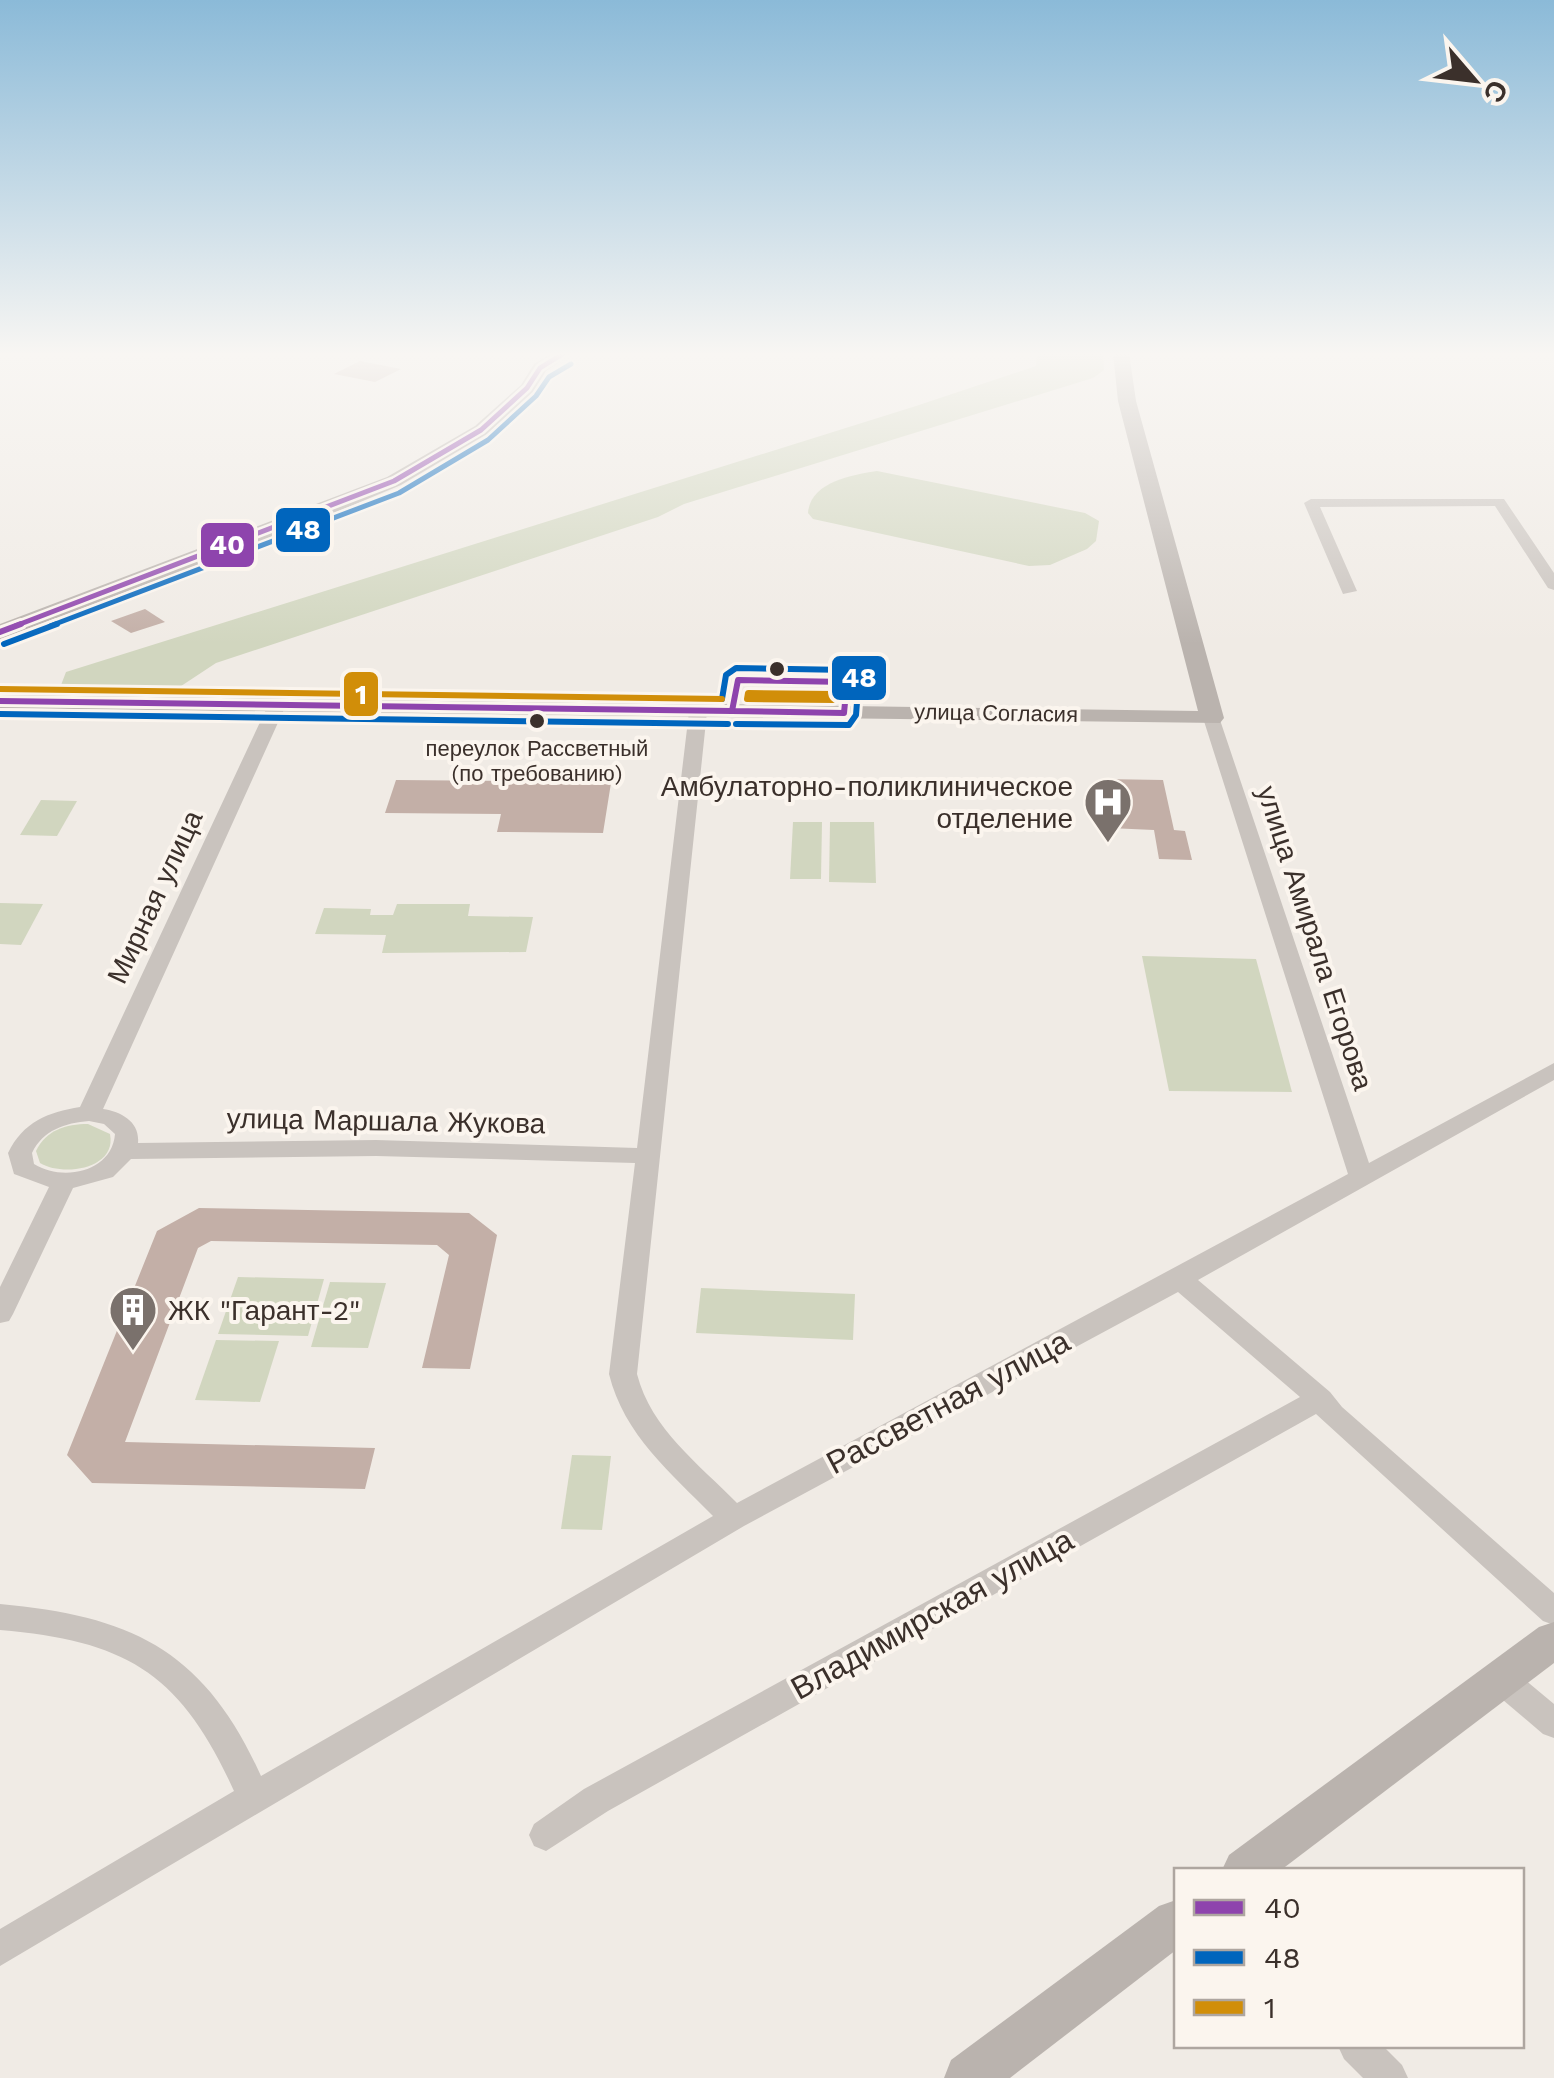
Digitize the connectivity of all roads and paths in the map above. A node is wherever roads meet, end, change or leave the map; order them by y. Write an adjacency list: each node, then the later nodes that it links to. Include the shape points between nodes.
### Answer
1 (447, 450): 5 (main road, via 317,514)
2 (1141, 450): 9 (main road)
3 (1554, 585): 4 (street, via 1499,502 1318,501 1311,504)
4 (1349, 591)
5 (0, 632)
6 (0, 701): 7 (main road, улица Согласия)
7 (277, 706): 8 (main road, улица Согласия); 11 (street, Мирная улица)
8 (698, 712): 9 (main road, улица Согласия); 14 (street)
9 (1212, 718): 15 (street, улица Амирала Егорова)
10 (1554, 1070): 15 (street, Рассветная улица)
11 (89, 1114): 12 (street, via 48,1123); 13 (street, via 124,1126)
12 (11, 1147): 16 (street, via 28,1173)
13 (124, 1151): 14 (street, улица Маршала Жукова, via 376,1148); 16 (street, via 100,1172)
14 (647, 1156): 20 (street, via 624,1390 640,1421)
15 (1361, 1176): 17 (street, Рассветная улица)
16 (64, 1181): 18 (street)
17 (1180, 1279): 19 (street); 20 (street, Рассветная улица)
18 (0, 1314)
19 (1320, 1399): 21 (street); 27 (street, Владимирская улица, via 596,1800)
20 (734, 1518): 26 (street, Рассветная улица)
21 (1554, 1612)
22 (0, 1617): 26 (street, via 81,1626 171,1669 217,1721)
23 (1554, 1639): 24 (main road)
24 (1502, 1678): 25 (street); 28 (main road)
25 (1554, 1724)
26 (254, 1797): 30 (street, Рассветная улица)
27 (546, 1834)
28 (1249, 1868)
29 (1174, 1924): 32 (main road)
30 (0, 1949)
31 (1359, 2048): 33 (street)
32 (969, 2078)
33 (1389, 2078)

